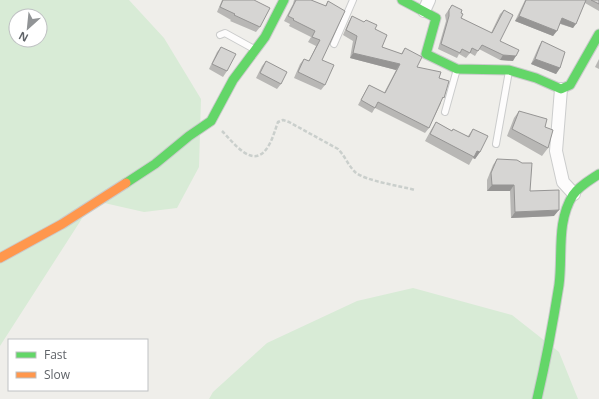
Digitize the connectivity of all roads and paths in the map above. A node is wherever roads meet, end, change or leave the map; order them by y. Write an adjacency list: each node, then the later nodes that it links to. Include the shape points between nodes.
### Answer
1 (284, 0): 9 (street, via 265,37)
2 (354, 0): 8 (lane)
3 (402, 0): 5 (street)
4 (430, 0): 5 (street)
5 (424, 11): 10 (street, via 436,18 426,54)
6 (599, 34): 12 (street, via 570,85)
7 (220, 36): 9 (lane, via 224,33)
8 (334, 44)
9 (255, 49): 14 (street, via 233,80)
10 (457, 69): 11 (street); 13 (lane)
11 (509, 70): 12 (street); 15 (lane)
12 (561, 89): 18 (street, via 556,152 563,182)
13 (445, 112)
14 (211, 121): 17 (path, via 247,156 254,157 269,145 278,122 289,122 338,150 353,171 362,177); 19 (street, via 149,168 62,224)
15 (496, 144)
16 (599, 174): 18 (street, via 582,185)
17 (415, 190)
18 (574, 194): 20 (street, via 566,209 561,230 559,280)
19 (0, 258)
20 (537, 399)

